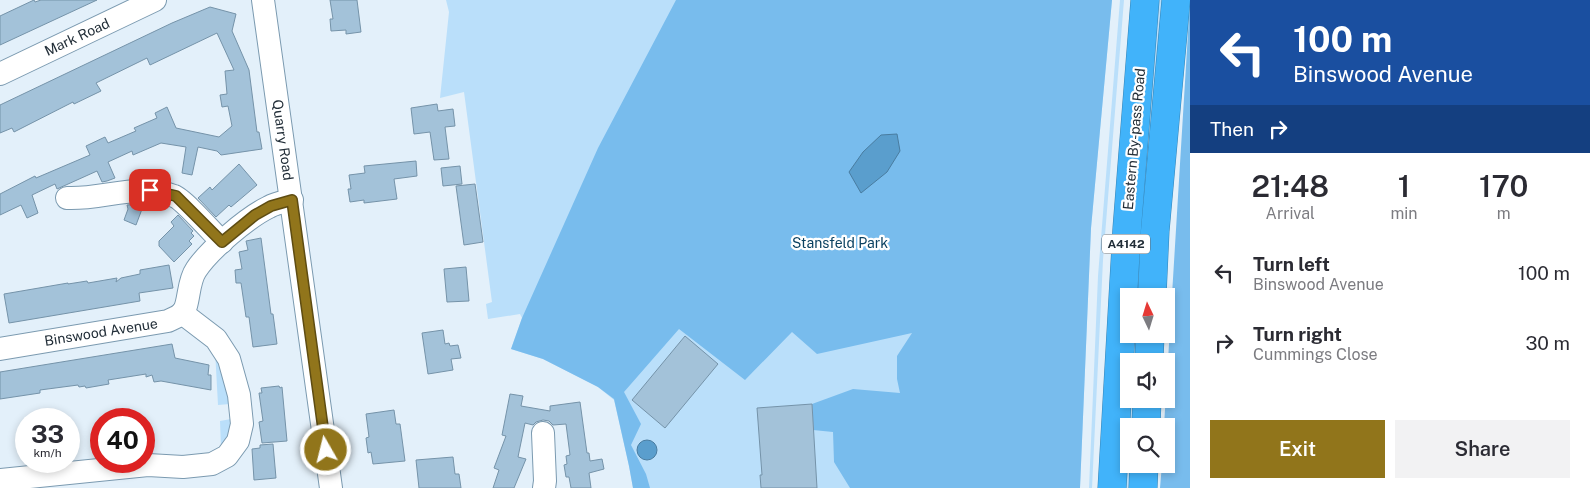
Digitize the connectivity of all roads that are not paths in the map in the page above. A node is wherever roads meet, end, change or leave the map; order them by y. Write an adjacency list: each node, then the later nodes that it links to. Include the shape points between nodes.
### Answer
1 (155, 0): 5 (street, Mark Road)
2 (263, 0): 7 (street, Quarry Road)
3 (1145, 0): 19 (highway, Eastern By-pass Road / A4142, via 1127,228)
4 (1176, 0): 9 (highway, A4142)
5 (0, 74)
6 (67, 198): 8 (street, via 84,199 150,190 176,196)
7 (292, 200): 8 (street, via 255,215); 17 (street, Quarry Road)
8 (222, 242): 10 (street, via 196,269 189,282 188,302)
9 (1152, 288)
10 (182, 313): 11 (street, Binswood Avenue, via 159,323); 14 (street, via 216,339 229,359 239,395 242,424 238,441 227,456 212,464 148,466)
11 (0, 349)
12 (543, 433): 18 (street)
13 (1143, 473): 20 (highway)
14 (109, 478): 16 (street)
15 (0, 480): 16 (street)
16 (24, 483)
17 (331, 488)
18 (544, 488)
19 (1112, 488)
20 (1142, 488)

